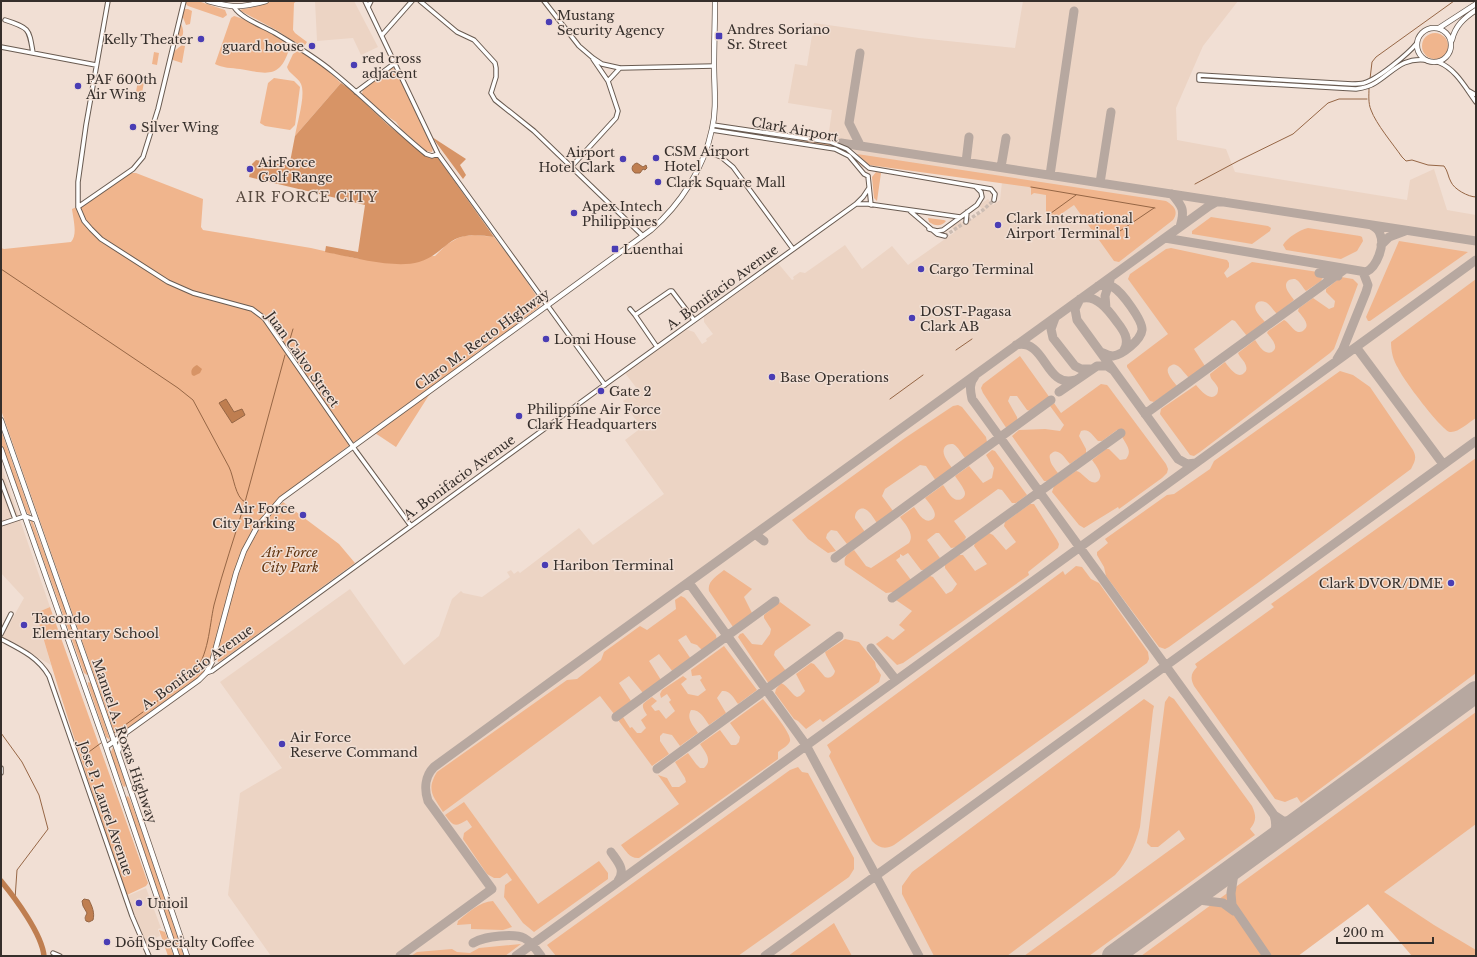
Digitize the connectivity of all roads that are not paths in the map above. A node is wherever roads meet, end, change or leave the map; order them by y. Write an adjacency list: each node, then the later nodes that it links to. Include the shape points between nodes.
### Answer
1 (108, 1): 26 (street, Juan Calvo Street)
2 (184, 1): 48 (street, via 158,109 143,157 133,169)
3 (208, 1): 12 (main road)
4 (266, 1): 12 (main road, via 244,7)
5 (365, 1): 13 (street)
6 (371, 1): 13 (street)
7 (412, 1): 17 (street)
8 (420, 1): 39 (street, via 457,32 474,40 495,63 496,77 491,93 495,100 525,123)
9 (544, 1): 22 (street, via 579,46)
10 (714, 1): 27 (main road, Claro M. Recto Highway)
11 (1476, 4): 16 (main road)
12 (232, 7): 31 (street, via 311,55)
13 (368, 7): 17 (street)
14 (1476, 10): 18 (main road, via 1455,29)
15 (5, 20): 21 (street, via 27,30)
16 (1439, 28): 18 (main road, via 1447,33); 19 (main road, via 1424,30)
17 (382, 36): 25 (street)
18 (1451, 42): 24 (main road, via 1450,52)
19 (1417, 43): 23 (main road, via 1419,53); 23 (street, via 1372,80 1363,83 1199,75 1199,80 1356,89 1375,83 1400,64)
20 (1, 47): 21 (street)
21 (33, 53): 26 (street)
22 (593, 58): 28 (street, via 602,64); 29 (street)
23 (1426, 60): 24 (main road)
24 (1438, 62): 30 (street, via 1453,70)
25 (395, 63): 31 (street); 38 (street)
26 (96, 65): 48 (street, Juan Calvo Street, via 78,182)
27 (714, 66): 28 (street); 34 (main road, Claro M. Recto Highway)
28 (620, 68): 29 (street)
29 (608, 81): 39 (street, via 618,115)
30 (1468, 91): 32 (street); 33 (street)
31 (356, 92): 38 (street, via 425,153 432,156)
32 (1476, 95)
33 (1476, 102)
34 (713, 128): 35 (street, Clark Airport); 36 (street, Clark Airport); 37 (main road, Claro M. Recto Highway)
35 (787, 136): 36 (street); 40 (street, Clark Airport, via 842,146)
36 (786, 141): 41 (street, Clark Airport, via 836,149 849,156)
37 (706, 151): 54 (main road, Claro M. Recto Highway, via 678,203); 56 (street, via 733,167)
38 (438, 154): 57 (street)
39 (572, 166): 54 (street)
40 (868, 167): 41 (street); 42 (street, via 871,172); 43 (street)
41 (863, 172): 42 (street)
42 (868, 176): 44 (street)
43 (970, 185): 45 (street, via 993,190 996,194); 50 (street, via 979,189 982,197 980,203)
44 (869, 188): 46 (street, A. Bonifacio Avenue); 47 (street)
45 (994, 200)
46 (856, 204): 47 (street); 56 (street, A. Bonifacio Avenue)
47 (871, 205): 49 (street)
48 (78, 207): 64 (street, Juan Calvo Street, via 84,221 101,239 158,276 193,293 246,306 260,315 272,328)
49 (909, 210): 51 (street); 53 (street)
50 (967, 212): 51 (street); 52 (street)
51 (960, 217): 53 (street, via 940,231)
52 (966, 222)
53 (929, 228): 55 (street, via 936,234)
54 (643, 236): 57 (main road, Claro M. Recto Highway)
55 (945, 236)
56 (793, 249): 60 (street, A. Bonifacio Avenue)
57 (548, 305): 62 (street); 64 (main road, Claro M. Recto Highway)
58 (630, 309): 59 (street)
59 (635, 315): 60 (street, via 672,291); 61 (street)
60 (694, 320): 61 (street, A. Bonifacio Avenue)
61 (657, 347): 62 (street, A. Bonifacio Avenue)
62 (605, 385): 71 (street, A. Bonifacio Avenue)
63 (1, 420): 69 (main road, Manuel A. Roxas Highway)
64 (352, 446): 71 (street, Juan Calvo Street); 75 (main road, Claro M. Recto Highway, via 281,499 254,532 238,566 214,654)
65 (1, 449): 67 (main road, Manuel A. Roxas Highway)
66 (1, 482): 68 (street)
67 (24, 516): 68 (street); 69 (street); 77 (main road, Manuel A. Roxas Highway)
68 (15, 519): 70 (street)
69 (36, 520): 76 (main road, Manuel A. Roxas Highway)
70 (1, 524)
71 (411, 526): 75 (street, A. Bonifacio Avenue)
72 (11, 614): 73 (street)
73 (1, 634)
74 (1, 639): 88 (street, Jose P. Laurel Avenue, via 33,657 50,676 132,916)
75 (206, 673): 78 (main road, A. Bonifacio Avenue)
76 (91, 676): 77 (main road); 79 (main road, Manuel A. Roxas Highway)
77 (82, 679): 80 (main road, Manuel A. Roxas Highway)
78 (128, 732): 79 (main road, A. Bonifacio Avenue); 81 (main road, A. Bonifacio Avenue, via 121,742)
79 (114, 741): 80 (main road, A. Bonifacio Avenue); 81 (main road, Manuel A. Roxas Highway)
80 (106, 747): 85 (main road, Manuel A. Roxas Highway)
81 (118, 754): 84 (main road, Manuel A. Roxas Highway)
82 (1, 768): 83 (street)
83 (1, 773)
84 (130, 789): 85 (main road); 90 (main road, Manuel A. Roxas Highway)
85 (121, 793): 89 (main road, Manuel A. Roxas Highway)
86 (53, 953): 87 (street)
87 (60, 956)
88 (150, 956)
89 (177, 956)
90 (187, 956)

